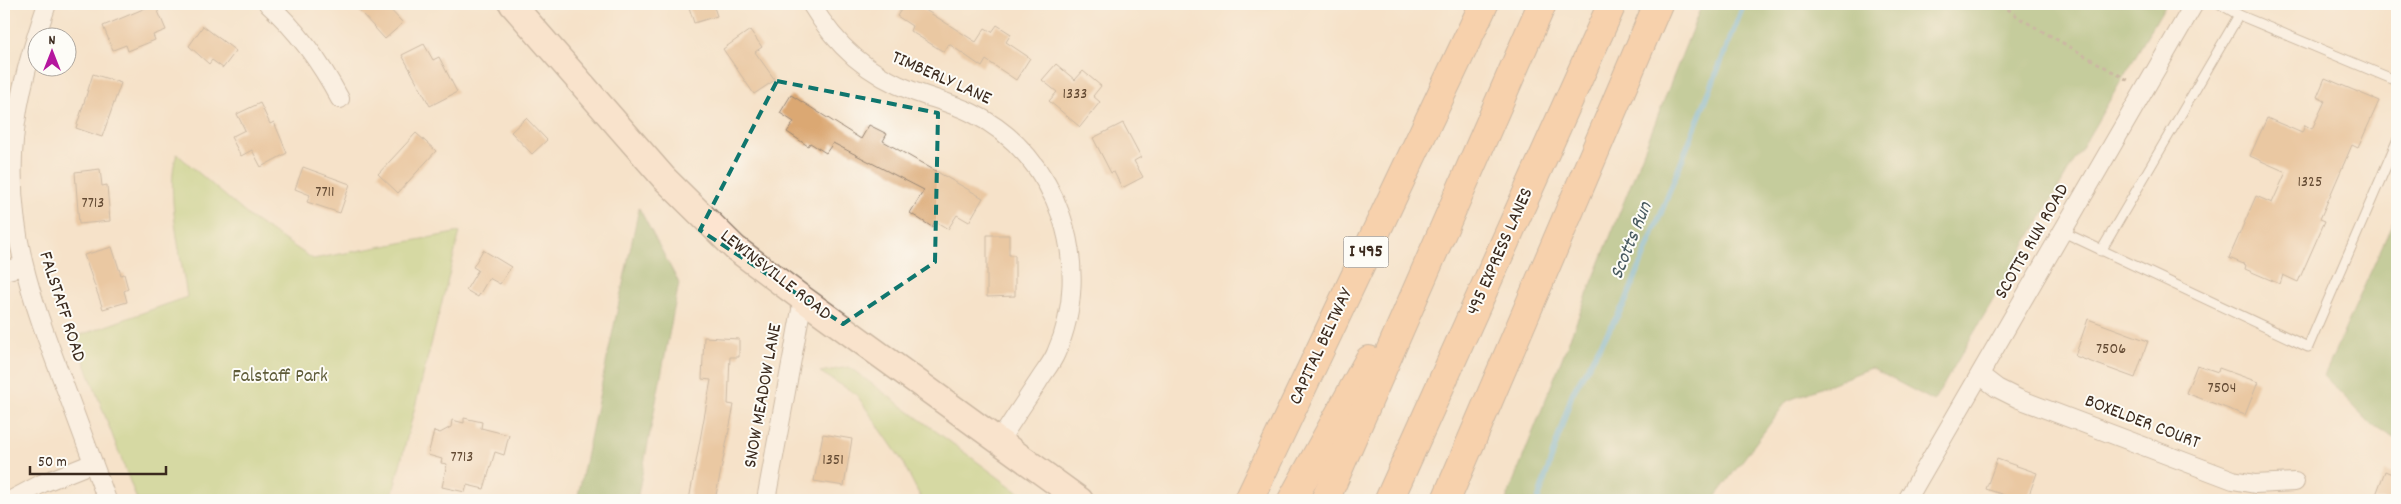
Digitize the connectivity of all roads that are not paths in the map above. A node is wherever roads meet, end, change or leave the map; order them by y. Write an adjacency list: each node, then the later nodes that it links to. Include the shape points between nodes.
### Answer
1 (47, 4): 19 (street, FALSTAFF ROAD, via 18,104 14,141 15,217)
2 (268, 4): 13 (street, via 286,20 311,52)
3 (512, 4): 21 (main road, LEWINSVILLE ROAD, via 697,212 735,248)
4 (811, 4): 23 (street, TIMBERLY LANE, via 844,50 866,68 890,82 973,114 998,129 1035,166 1062,215 1073,273 1066,328 1056,354)
5 (1484, 4): 30 (highway, CAPITAL BELTWAY / I 495)
6 (1542, 4): 15 (highway)
7 (1612, 4): 33 (highway, 495 EXPRESS LANES)
8 (1658, 4): 17 (highway)
9 (2194, 4): 16 (street, SCOTTS RUN ROAD)
10 (2220, 4): 11 (lane)
11 (2239, 15): 12 (lane); 18 (lane)
12 (2397, 81)
13 (340, 99)
14 (2397, 141): 18 (lane, via 2308,347)
15 (1454, 203): 31 (highway); 32 (highway)
16 (2063, 232): 18 (lane); 22 (street, SCOTTS RUN ROAD)
17 (1560, 237): 34 (highway); 35 (highway)
18 (2101, 251)
19 (23, 266): 20 (street); 24 (street, FALSTAFF ROAD, via 34,306)
20 (4, 270)
21 (803, 299): 23 (main road, LEWINSVILLE ROAD); 28 (street, SNOW MEADOW LANE)
22 (1980, 376): 25 (street, BOXELDER COURT, via 2019,398 2233,480 2255,484); 36 (street, SCOTTS RUN ROAD)
23 (998, 442): 29 (main road, LEWINSVILLE ROAD)
24 (93, 463): 26 (street); 27 (street, FALSTAFF ROAD)
25 (2295, 482)
26 (11, 500)
27 (107, 500)
28 (766, 500)
29 (1080, 500)
30 (1248, 500)
31 (1292, 500)
32 (1325, 500)
33 (1389, 500)
34 (1446, 500)
35 (1465, 500)
36 (1907, 500)

